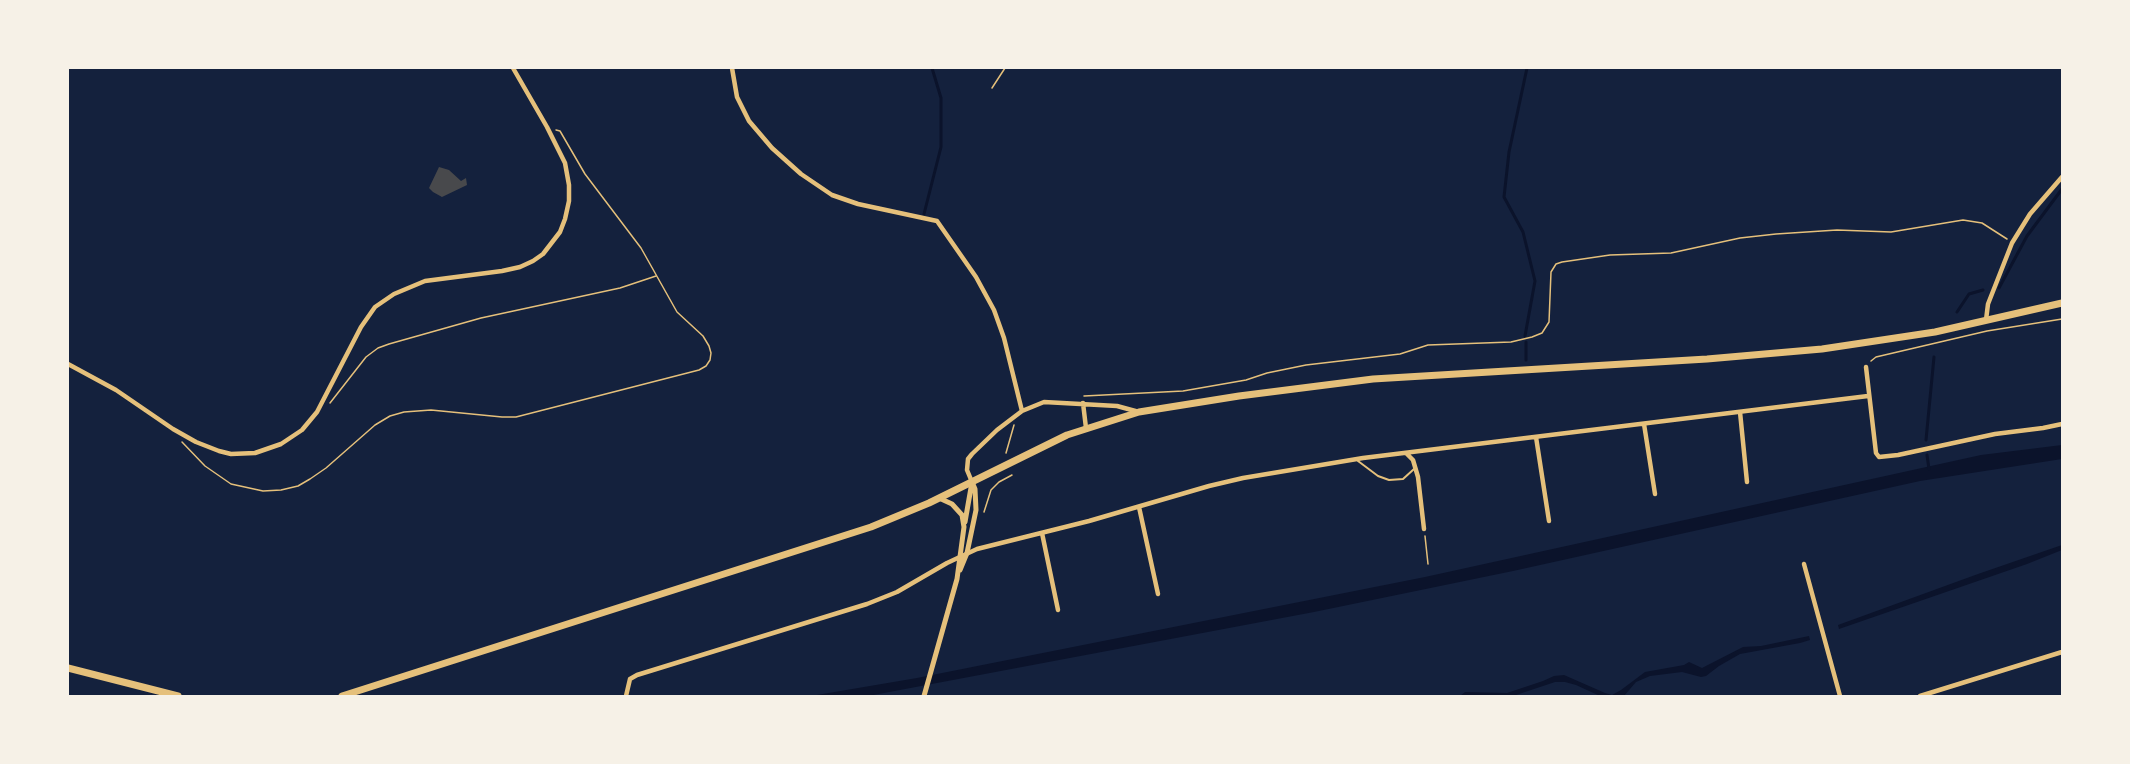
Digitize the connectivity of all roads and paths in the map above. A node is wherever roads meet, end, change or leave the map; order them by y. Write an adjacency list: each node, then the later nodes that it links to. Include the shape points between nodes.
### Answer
1 (513, 68): 5 (street)
2 (732, 68): 17 (street, via 737,97 749,121 801,174 832,195 858,204 937,221 994,310)
3 (1005, 68): 4 (path)
4 (992, 88)
5 (547, 127): 8 (path, via 560,131); 18 (street, via 565,163 569,201 560,232 543,254 534,261 502,271 425,281 375,307)
6 (2062, 177): 7 (street, via 2030,214)
7 (2012, 243): 11 (street, via 1988,304); 14 (path, via 1982,223 1963,220 1891,232 1776,234 1671,253 1610,255 1562,262 1551,272 1549,322 1542,333 1532,337 1511,342 1428,345 1400,354 1306,365 1183,391)
8 (656, 276): 18 (path, via 384,346 366,357 332,402); 25 (path, via 676,312 709,346 710,360 699,370 516,417 431,410 390,416 310,479 281,490 263,491 231,484 186,448)
9 (2062, 303): 11 (main road)
10 (2062, 319): 13 (path, via 1988,331 1876,357)
11 (1986, 320): 19 (main road, via 1822,349 1373,379)
12 (68, 364): 25 (street, via 116,390)
13 (1866, 368): 15 (street)
14 (1083, 396)
15 (1868, 396): 20 (street); 23 (street, via 1876,453 1885,458)
16 (1083, 403): 17 (street, via 1044,402); 19 (street, via 1123,406); 24 (street)
17 (1022, 411): 21 (street)
18 (317, 412): 25 (street, via 302,430 281,444 255,453 219,451)
19 (1138, 412): 24 (main road)
20 (1740, 412): 22 (street); 33 (street)
21 (1016, 417): 27 (path); 32 (street, via 968,459)
22 (1644, 424): 26 (street); 34 (street)
23 (2062, 424)
24 (1086, 428): 32 (main road)
25 (172, 429)
26 (1536, 437): 28 (street); 38 (street)
27 (1006, 453)
28 (1406, 453): 29 (street); 30 (street)
29 (1355, 459): 30 (lane, via 1378,476 1392,480 1407,477); 36 (street, via 1242,478)
30 (1416, 466): 40 (street)
31 (1012, 476): 37 (path, via 991,490)
32 (972, 482): 35 (main road); 39 (street); 42 (street, via 976,510)
33 (1747, 482)
34 (1655, 494)
35 (939, 498): 39 (street, via 962,515); 52 (main road, via 844,537)
36 (1139, 507): 41 (street); 47 (street)
37 (982, 517)
38 (1549, 520)
39 (964, 527): 43 (street)
40 (1424, 529): 44 (path)
41 (1042, 533): 42 (street); 48 (street)
42 (967, 553): 43 (street); 46 (street)
43 (960, 557): 46 (street); 53 (street, via 867,604 637,675 630,679)
44 (1428, 564)
45 (1804, 564): 55 (street)
46 (957, 579): 54 (street)
47 (1158, 594)
48 (1058, 610)
49 (2062, 652): 56 (street)
50 (68, 668): 51 (main road)
51 (178, 696)
52 (342, 696)
53 (626, 696)
54 (924, 696)
55 (1840, 696)
56 (1920, 696)

